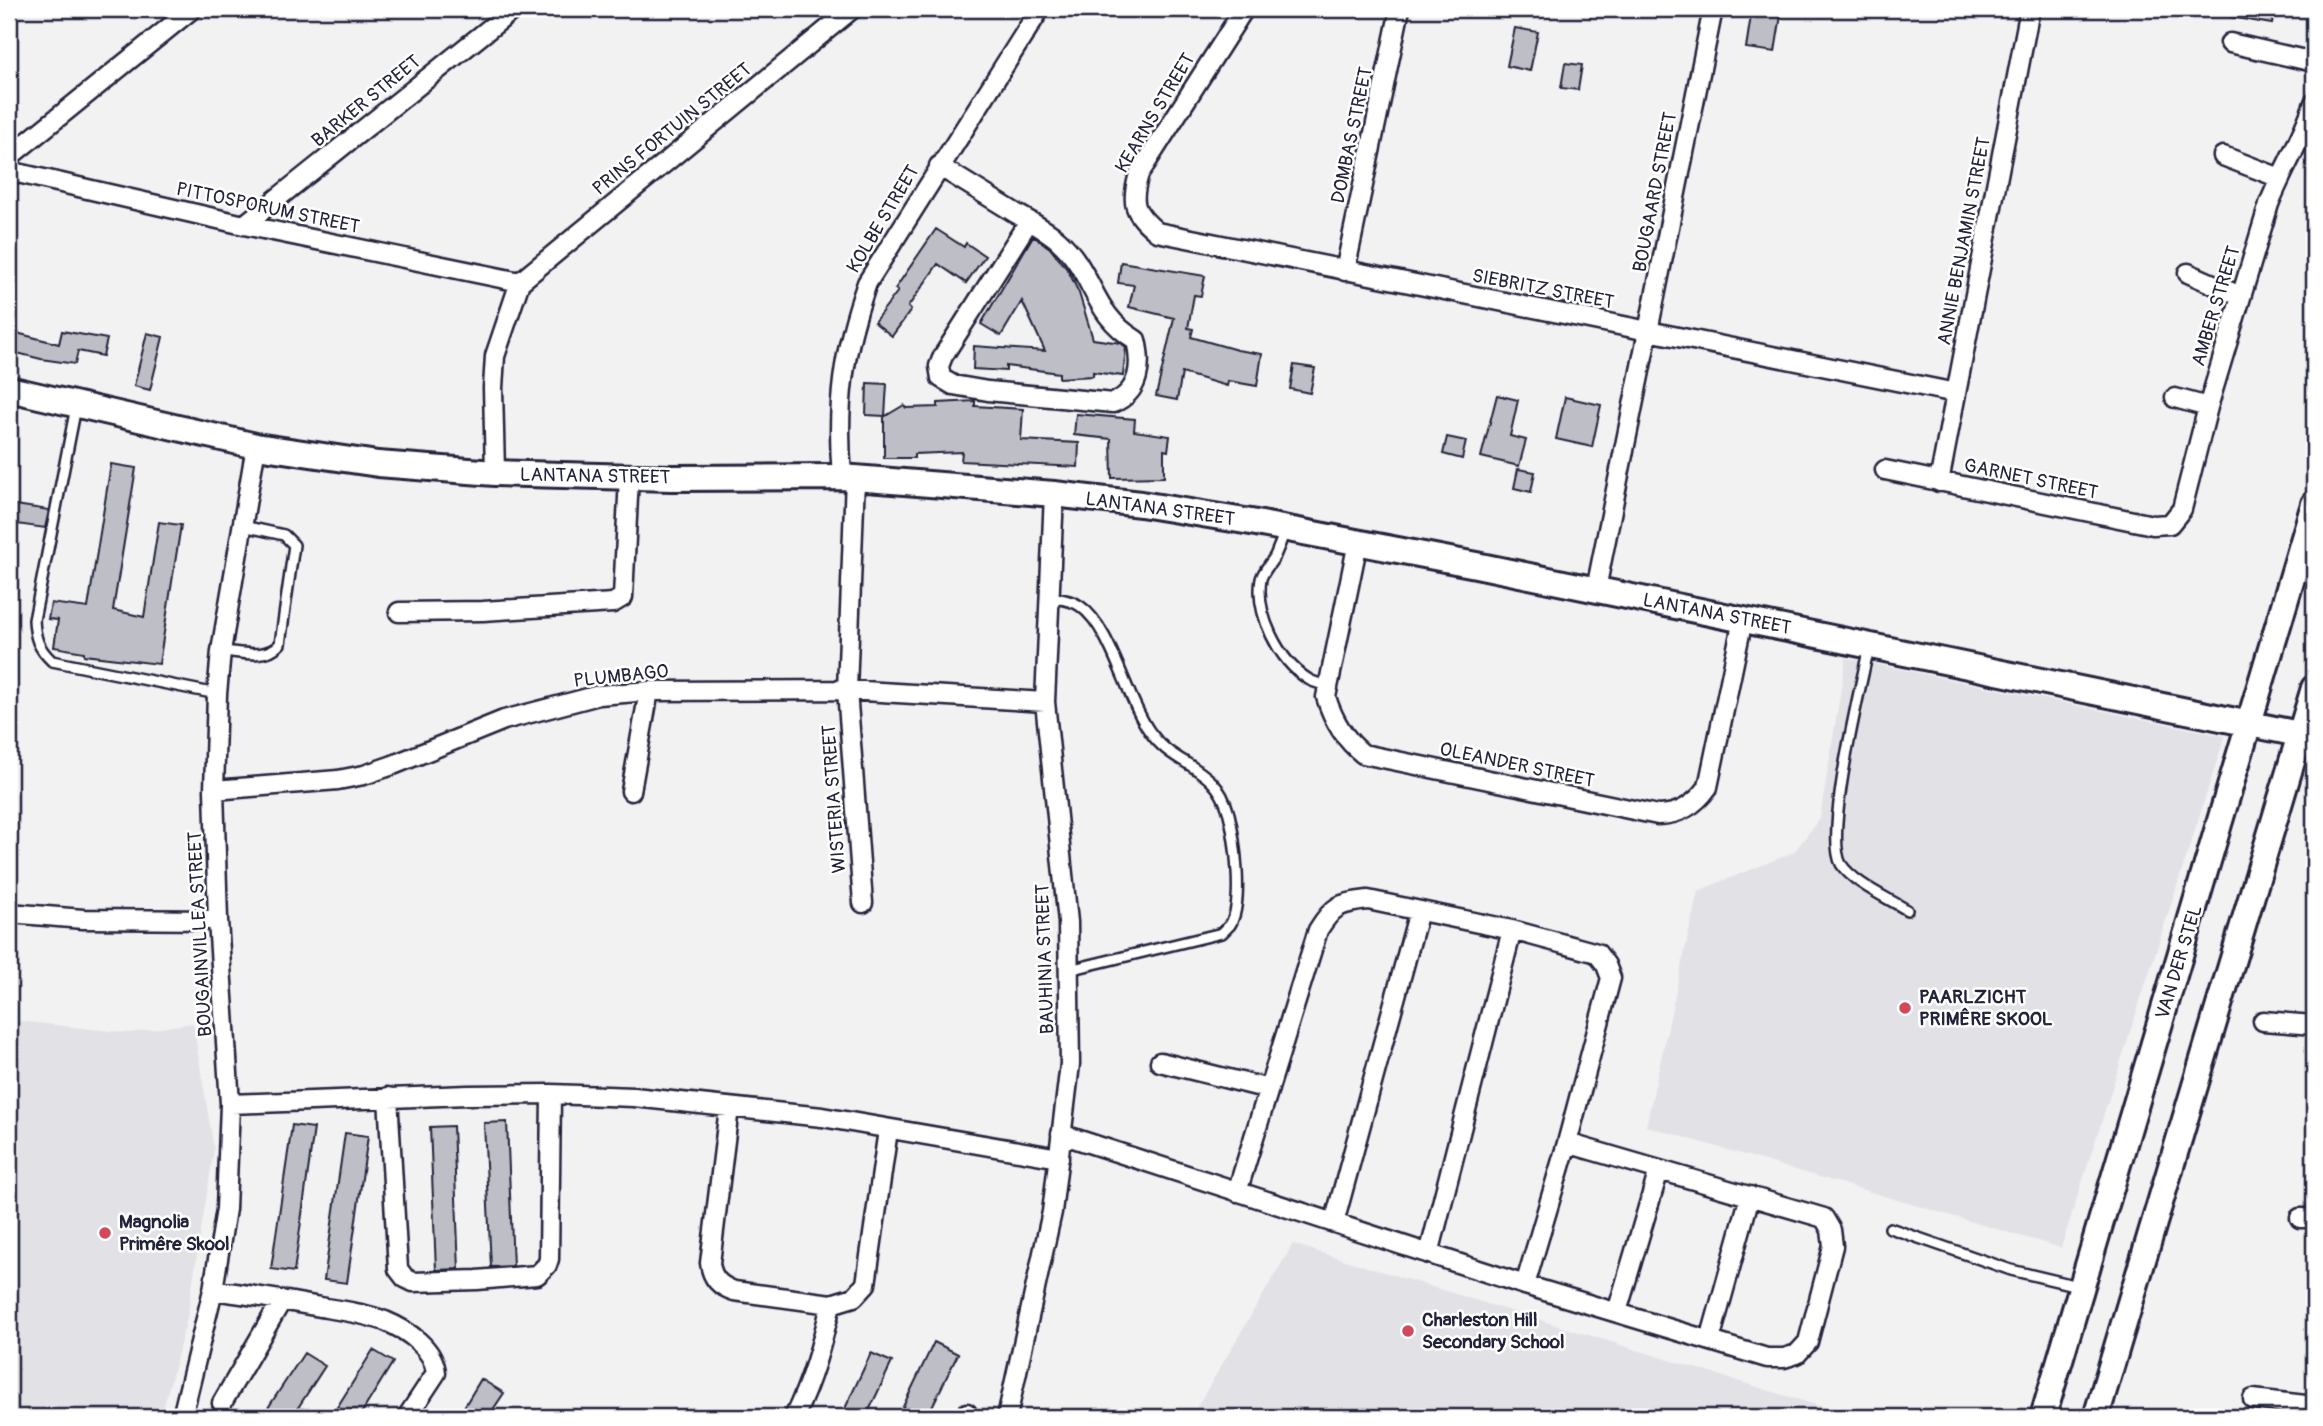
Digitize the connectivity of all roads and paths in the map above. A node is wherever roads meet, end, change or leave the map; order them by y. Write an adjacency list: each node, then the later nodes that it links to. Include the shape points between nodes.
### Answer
1 (192, 9): 13 (street)
2 (514, 9): 19 (street, BARKER STREET)
3 (852, 9): 22 (street, PRINS FORTUIN STREET)
4 (1244, 9): 17 (street, KEARNS STREET, via 1139,174)
5 (1401, 9): 20 (street, DOMBAS STREET)
6 (1713, 9): 24 (street, BOUGAARD STREET)
7 (2030, 9): 26 (street, ANNIE BENJAMIN STREET)
8 (1037, 10): 14 (street, KOLBE STREET)
9 (2230, 43): 10 (street)
10 (2314, 62)
11 (2314, 103): 16 (street, AMBER STREET)
12 (2223, 156): 16 (street)
13 (9, 157)
14 (939, 166): 18 (street); 34 (street, KOLBE STREET, via 867,283 853,324 842,374 840,412)
15 (9, 171): 19 (street, PITTOSPORUM STREET)
16 (2280, 178): 23 (street, AMBER STREET)
17 (1134, 206): 20 (street, SIEBRITZ STREET, via 1157,232)
18 (1029, 221): 18 (street, via 1058,239 1082,269 1110,320 1136,340 1137,378 1125,398 1113,403 988,391 953,385 941,378 943,356)
19 (244, 225): 22 (street, PITTOSPORUM STREET)
20 (1345, 271): 24 (street, SIEBRITZ STREET)
21 (2188, 273): 23 (street)
22 (520, 282): 32 (street, via 495,356)
23 (2240, 296): 29 (street, AMBER STREET)
24 (1648, 332): 26 (street, SIEBRITZ STREET); 42 (street, BOUGAARD STREET)
25 (9, 389): 28 (street, LANTANA STREET)
26 (1956, 393): 35 (street, ANNIE BENJAMIN STREET)
27 (2175, 398): 29 (street)
28 (76, 405): 30 (street, LANTANA STREET); 52 (lane, via 34,620 35,638 52,661)
29 (2208, 407): 38 (street, AMBER STREET, via 2182,509)
30 (256, 446): 32 (street, LANTANA STREET, via 378,464); 39 (street, BOUGAINVILLEA STREET)
31 (1885, 470): 35 (street, GARNET STREET)
32 (495, 473): 33 (street, LANTANA STREET)
33 (629, 477): 34 (street, LANTANA STREET); 44 (street, via 620,599 483,611)
34 (849, 477): 36 (street, LANTANA STREET); 50 (street, KOLBE STREET)
35 (1940, 482): 38 (street, GARNET STREET, via 2153,525)
36 (1054, 494): 40 (street, LANTANA STREET); 43 (street, BAUHINIA STREET)
37 (2314, 506): 54 (street, VAN DER STEL)
38 (2170, 524)
39 (243, 526): 47 (street, BOUGAINVILLEA STREET); 47 (lane, via 284,536 293,545 280,644 261,654)
40 (1286, 529): 41 (street, LANTANA STREET); 48 (lane, via 1261,577 1261,603 1278,646 1294,668 1310,681)
41 (1358, 542): 42 (street, LANTANA STREET); 48 (street, OLEANDER STREET)
42 (1596, 589): 45 (street, LANTANA STREET)
43 (1050, 597): 53 (street, BAUHINIA STREET); 64 (lane, via 1074,602 1089,614 1160,747 1212,782 1223,796 1231,822 1237,885 1233,917 1222,933)
44 (399, 612)
45 (1743, 619): 46 (street, LANTANA STREET); 48 (street, OLEANDER STREET, via 1708,787 1673,815 1363,754 1349,743 1331,713 1326,697)
46 (1870, 644): 54 (street, LANTANA STREET); 59 (lane, via 1837,813 1836,845 1842,864 1860,882)
47 (221, 651): 52 (street, BOUGAINVILLEA STREET)
48 (1329, 686)
49 (2314, 688): 55 (street)
50 (847, 690): 51 (street, PLUMBAGO); 53 (street, PLUMBAGO); 58 (street, WISTERIA STREET)
51 (649, 691): 56 (street, PLUMBAGO, via 599,695 503,720 364,775); 57 (street)
52 (217, 694): 56 (street, BOUGAINVILLEA STREET)
53 (1045, 702): 64 (street, BAUHINIA STREET)
54 (2250, 724): 55 (street, LANTANA STREET); 84 (street, VAN DER STEL)
55 (2299, 734): 98 (street)
56 (214, 790): 62 (street, BOUGAINVILLEA STREET)
57 (631, 791)
58 (863, 904)
59 (1907, 909)
60 (1419, 911): 63 (street); 68 (street, via 1367,900 1344,902 1330,911 1318,930); 80 (street)
61 (9, 913): 62 (street, via 83,919)
62 (218, 920): 71 (street, BOUGAINVILLEA STREET)
63 (1512, 930): 75 (street, via 1597,953 1611,978); 82 (street)
64 (1069, 970): 74 (street, BAUHINIA STREET, via 1070,1064)
65 (2263, 1021): 66 (street)
66 (2314, 1025)
67 (1160, 1062): 68 (street)
68 (1269, 1089): 78 (street)
69 (551, 1094): 70 (street); 70 (street, via 547,1265 537,1275 412,1282 398,1269); 72 (street, via 634,1097)
70 (388, 1097): 71 (street)
71 (230, 1104): 85 (street, BOUGAINVILLEA STREET, via 226,1209)
72 (729, 1108): 73 (street, via 822,1117); 87 (street, via 710,1264 715,1281 734,1291)
73 (888, 1130): 76 (street); 87 (street, via 866,1284 855,1297)
74 (1062, 1135): 76 (street, BAUHINIA STREET); 78 (street)
75 (1567, 1143): 77 (street); 83 (street)
76 (1059, 1158): 96 (street, BAUHINIA STREET, via 1052,1212)
77 (1659, 1170): 79 (street); 88 (street)
78 (1237, 1192): 80 (street)
79 (1749, 1196): 89 (street); 89 (street, via 1824,1218 1831,1230 1833,1246 1808,1342 1797,1354 1767,1358)
80 (1334, 1223): 82 (street)
81 (1890, 1228): 84 (lane, via 2011,1270)
82 (1429, 1254): 83 (street)
83 (1525, 1285): 88 (street)
84 (2082, 1287): 97 (street, VAN DER STEL)
85 (213, 1290): 86 (street); 93 (street, BOUGAINVILLEA STREET)
86 (282, 1300): 91 (street); 94 (street, via 386,1321 429,1351 436,1373)
87 (831, 1304): 95 (street, via 814,1372)
88 (1617, 1312): 89 (street)
89 (1710, 1340)
90 (2253, 1399): 92 (street)
91 (222, 1403)
92 (2314, 1406)
93 (182, 1417)
94 (407, 1417)
95 (794, 1417)
96 (1007, 1417)
97 (2043, 1417)
98 (2096, 1417)

